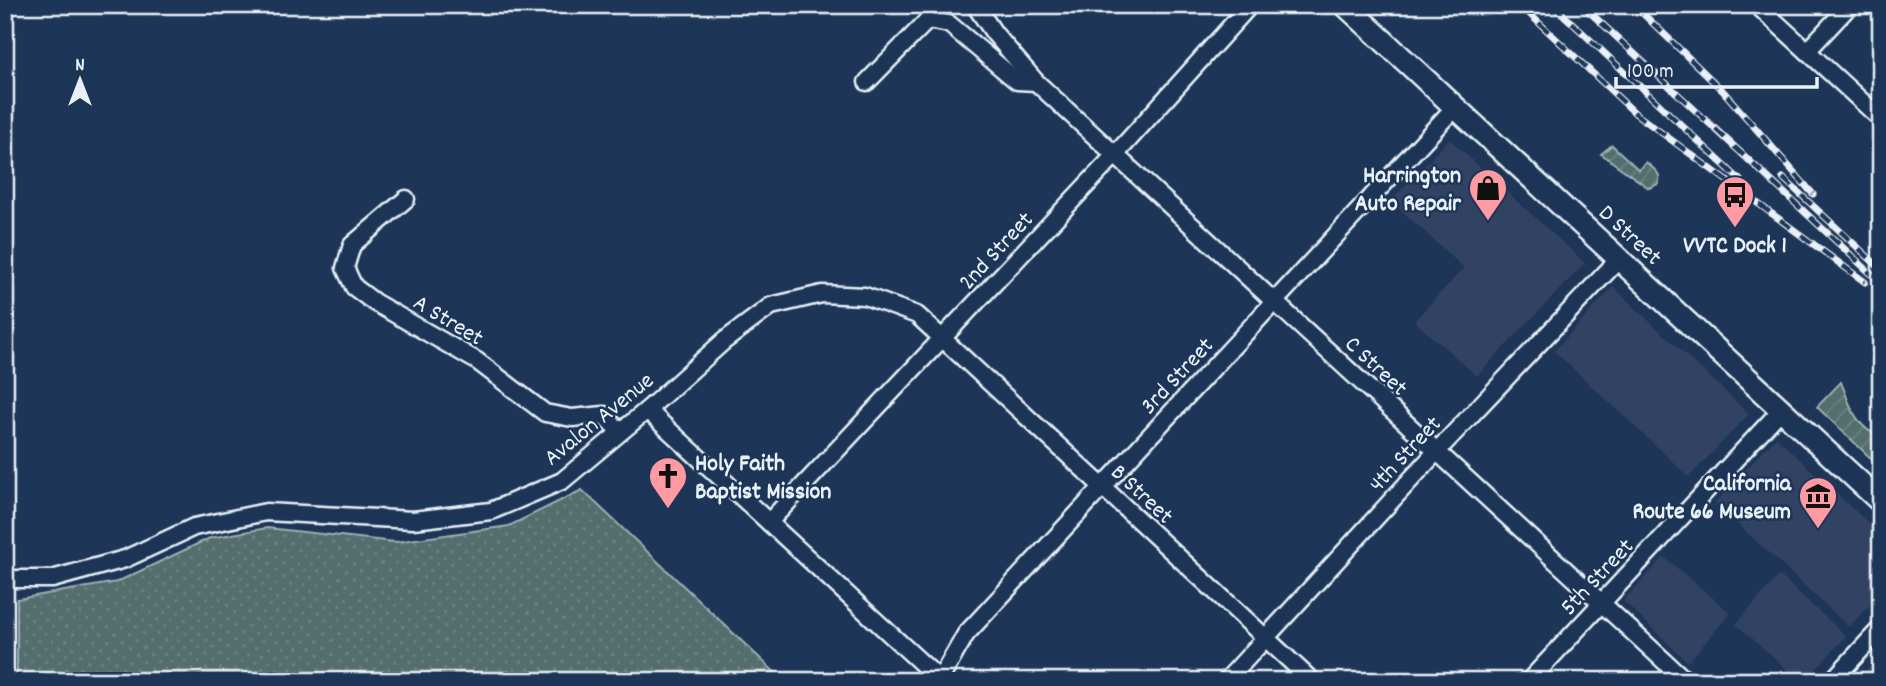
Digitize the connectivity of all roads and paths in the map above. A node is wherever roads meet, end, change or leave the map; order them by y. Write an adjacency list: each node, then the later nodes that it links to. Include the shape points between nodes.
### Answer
1 (975, 5): 8 (street, C Street)
2 (1250, 5): 11 (street, 2nd Street)
3 (1345, 5): 9 (main road, D Street)
4 (1757, 5): 6 (street)
5 (1850, 5): 6 (street)
6 (1807, 51): 10 (street)
7 (867, 82): 8 (street, via 928,20 949,24 1017,81)
8 (1037, 82): 11 (street, C Street)
9 (1455, 107): 13 (main road, D Street); 14 (street, 3rd Street)
10 (1881, 119)
11 (1115, 155): 14 (street, C Street); 15 (street, 2nd Street)
12 (406, 198): 18 (street, A Street, via 352,245 345,268 354,287 477,361 545,413 572,418 604,415)
13 (1619, 259): 17 (main road, D Street); 19 (street, 4th Street)
14 (1275, 302): 19 (street, C Street); 20 (street, 3rd Street)
15 (942, 340): 16 (street, Avalon Avenue, via 916,315 865,296 822,293 771,306); 20 (street, B Street); 22 (street, 2nd Street)
16 (647, 410): 18 (street, Avalon Avenue); 22 (street)
17 (1781, 410): 21 (main road, D Street); 24 (street, 5th Street)
18 (620, 432): 23 (street, Avalon Avenue, via 562,481 491,511 413,520 266,512 194,527 125,559 52,579)
19 (1437, 451): 24 (street, C Street); 26 (street, 4th Street)
20 (1102, 487): 26 (street, B Street); 27 (street, 3rd Street, via 966,634)
21 (1881, 502)
22 (769, 523): 27 (street)
23 (5, 579)
24 (1602, 603): 30 (street, 5th Street); 31 (street, C Street)
25 (1881, 628): 32 (street)
26 (1265, 637): 28 (street, 4th Street); 29 (street, B Street)
27 (940, 680)
28 (1226, 681)
29 (1312, 681)
30 (1530, 681)
31 (1686, 681)
32 (1832, 681)

